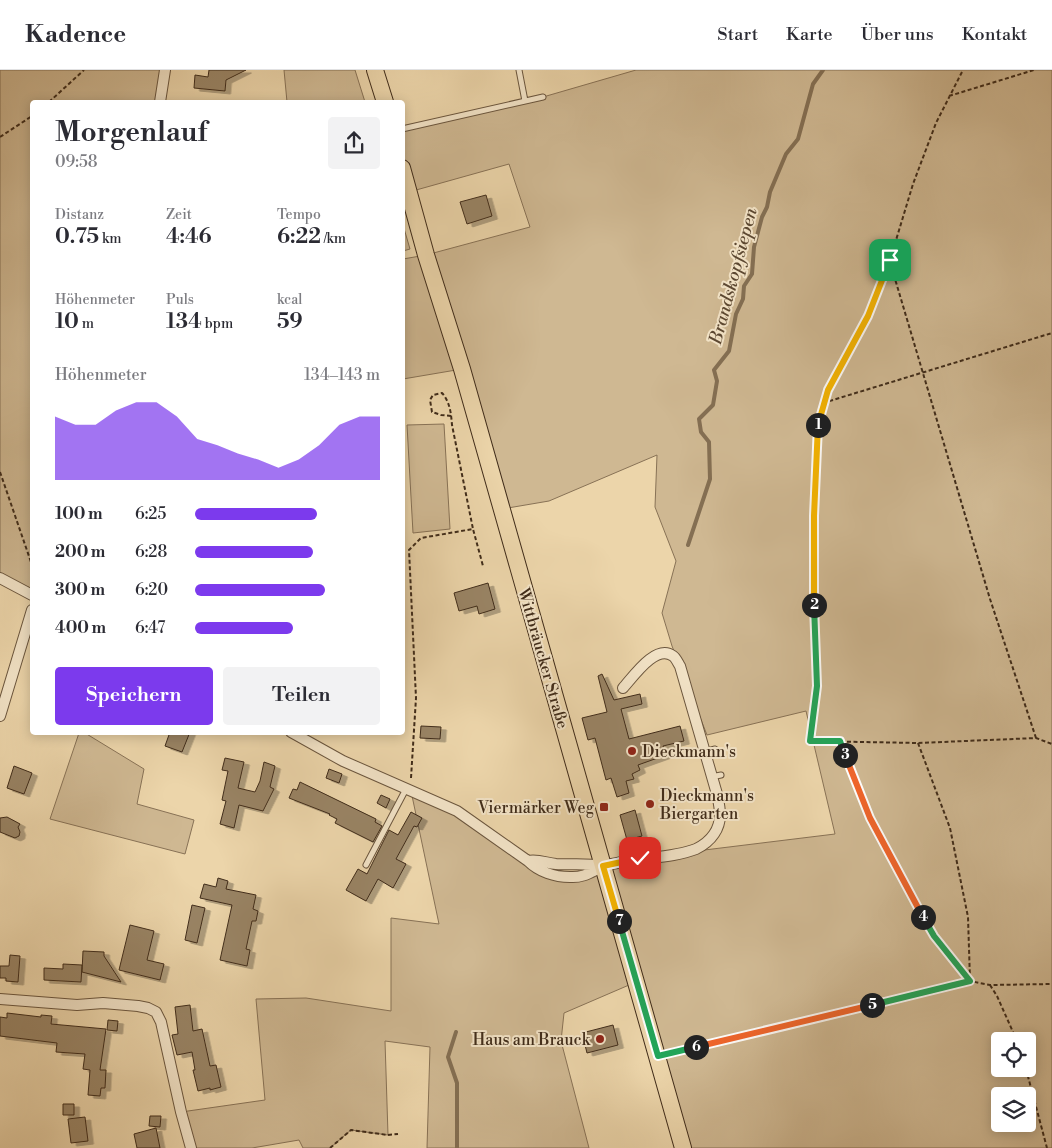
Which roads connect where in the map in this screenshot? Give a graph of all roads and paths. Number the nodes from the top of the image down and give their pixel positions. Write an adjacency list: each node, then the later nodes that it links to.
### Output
1 (84, 70): 9 (path)
2 (165, 70): 10 (street)
3 (375, 70): 11 (main road)
4 (518, 70): 12 (lane)
5 (963, 70): 7 (path)
6 (1034, 70): 7 (path)
7 (949, 96): 17 (path)
8 (543, 97): 12 (lane)
9 (51, 100)
10 (160, 100)
11 (383, 100)
12 (525, 101): 14 (lane)
13 (30, 117): 15 (path)
14 (405, 128)
15 (0, 137)
16 (405, 179): 40 (main road, Wittbräucker Straße)
17 (890, 260): 19 (path); 20 (path)
18 (1052, 333): 19 (path)
19 (924, 372): 20 (path); 32 (path)
20 (823, 403): 33 (path)
21 (451, 416): 21 (path); 23 (path)
22 (0, 472): 24 (path)
23 (472, 530): 25 (path); 38 (path)
24 (30, 559)
25 (482, 566)
26 (0, 578): 27 (street)
27 (30, 594)
28 (30, 617): 30 (street)
29 (623, 688): 37 (street)
30 (0, 716)
31 (296, 735): 38 (street)
32 (1036, 738): 34 (path); 35 (path)
33 (840, 741): 34 (path); 41 (path)
34 (918, 743): 41 (path)
35 (1052, 744)
36 (715, 749): 37 (lane)
37 (704, 752): 40 (street)
38 (409, 790): 39 (lane); 40 (street)
39 (366, 865)
40 (603, 866): 46 (main road, Wittbräucker Straße)
41 (970, 981): 43 (path); 46 (path)
42 (1052, 984): 43 (path)
43 (990, 985): 45 (path)
44 (0, 999): 49 (street)
45 (1013, 1032)
46 (658, 1056): 51 (main road, Wittbräucker Straße)
47 (1028, 1077): 52 (path)
48 (398, 1134): 50 (path)
49 (191, 1148)
50 (330, 1148)
51 (684, 1148)
52 (1047, 1148)

